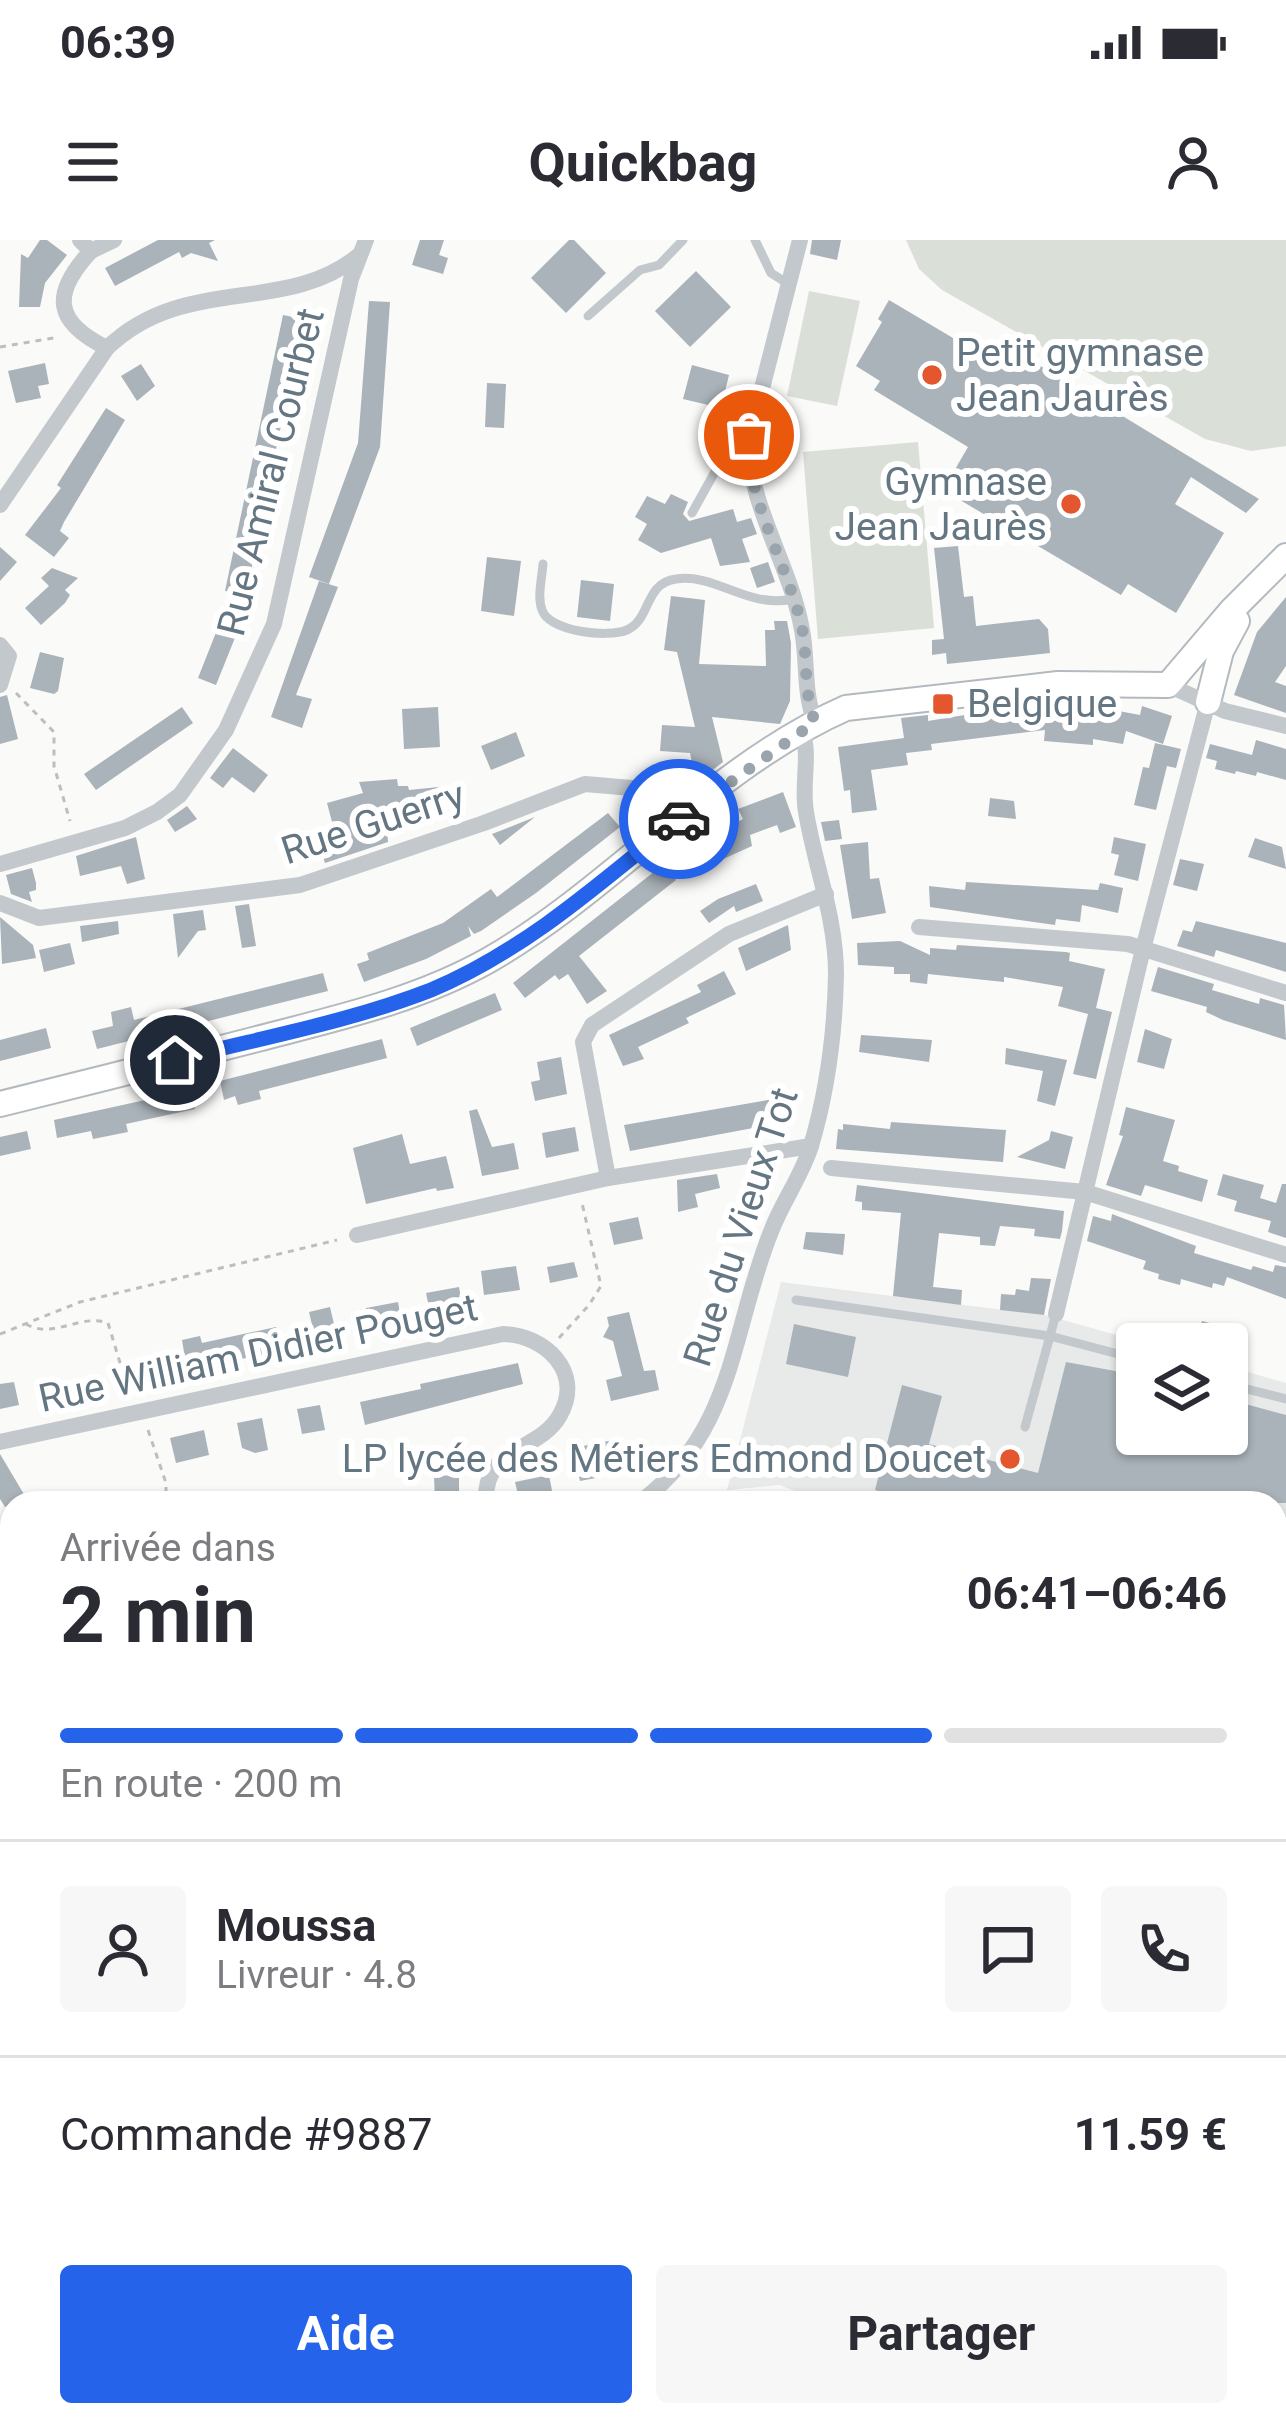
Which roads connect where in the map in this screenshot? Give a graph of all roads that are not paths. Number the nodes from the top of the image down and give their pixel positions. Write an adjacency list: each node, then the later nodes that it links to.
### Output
1 (113, 240): 5 (street)
2 (683, 240): 8 (lane)
3 (755, 240): 7 (lane)
4 (800, 240): 7 (street)
5 (86, 246): 9 (street)
6 (362, 248): 9 (street); 26 (street, Rue Amiral Courbet)
7 (790, 285): 10 (street)
8 (588, 316)
9 (107, 348): 12 (street)
10 (749, 435): 14 (lane); 18 (street, Rue du Vieux Tot)
11 (0, 475): 12 (street)
12 (19, 478): 13 (street)
13 (0, 505)
14 (692, 513)
15 (1286, 556): 17 (street)
16 (543, 564): 18 (lane)
17 (1257, 588): 21 (street); 22 (street)
18 (793, 599): 23 (street, Rue du Vieux Tot)
19 (0, 644): 20 (street)
20 (1, 682)
21 (1168, 685): 22 (street); 23 (street)
22 (1208, 702): 24 (street); 30 (street)
23 (809, 726): 25 (street); 27 (street, Rue du Vieux Tot)
24 (1286, 726)
25 (681, 818): 28 (street, Rue Guerry); 32 (street)
26 (0, 864)
27 (826, 894): 33 (street, Rue du Vieux Tot); 35 (street)
28 (0, 903)
29 (920, 927): 30 (street)
30 (1143, 949): 31 (street); 36 (street)
31 (1286, 993)
32 (0, 1104)
33 (811, 1146): 35 (street); 48 (street, Rue du Vieux Tot)
34 (831, 1168): 36 (street)
35 (608, 1178): 37 (street)
36 (1085, 1192): 38 (street); 40 (street)
37 (357, 1235)
38 (1286, 1255)
39 (796, 1300): 41 (lane)
40 (1056, 1314): 41 (lane)
41 (1050, 1336): 42 (lane); 45 (lane)
42 (1116, 1354)
43 (1248, 1390): 44 (lane)
44 (1286, 1400)
45 (1024, 1427)
46 (0, 1442): 47 (street, Rue William Didier Pouget)
47 (488, 1491)
48 (653, 1491)

